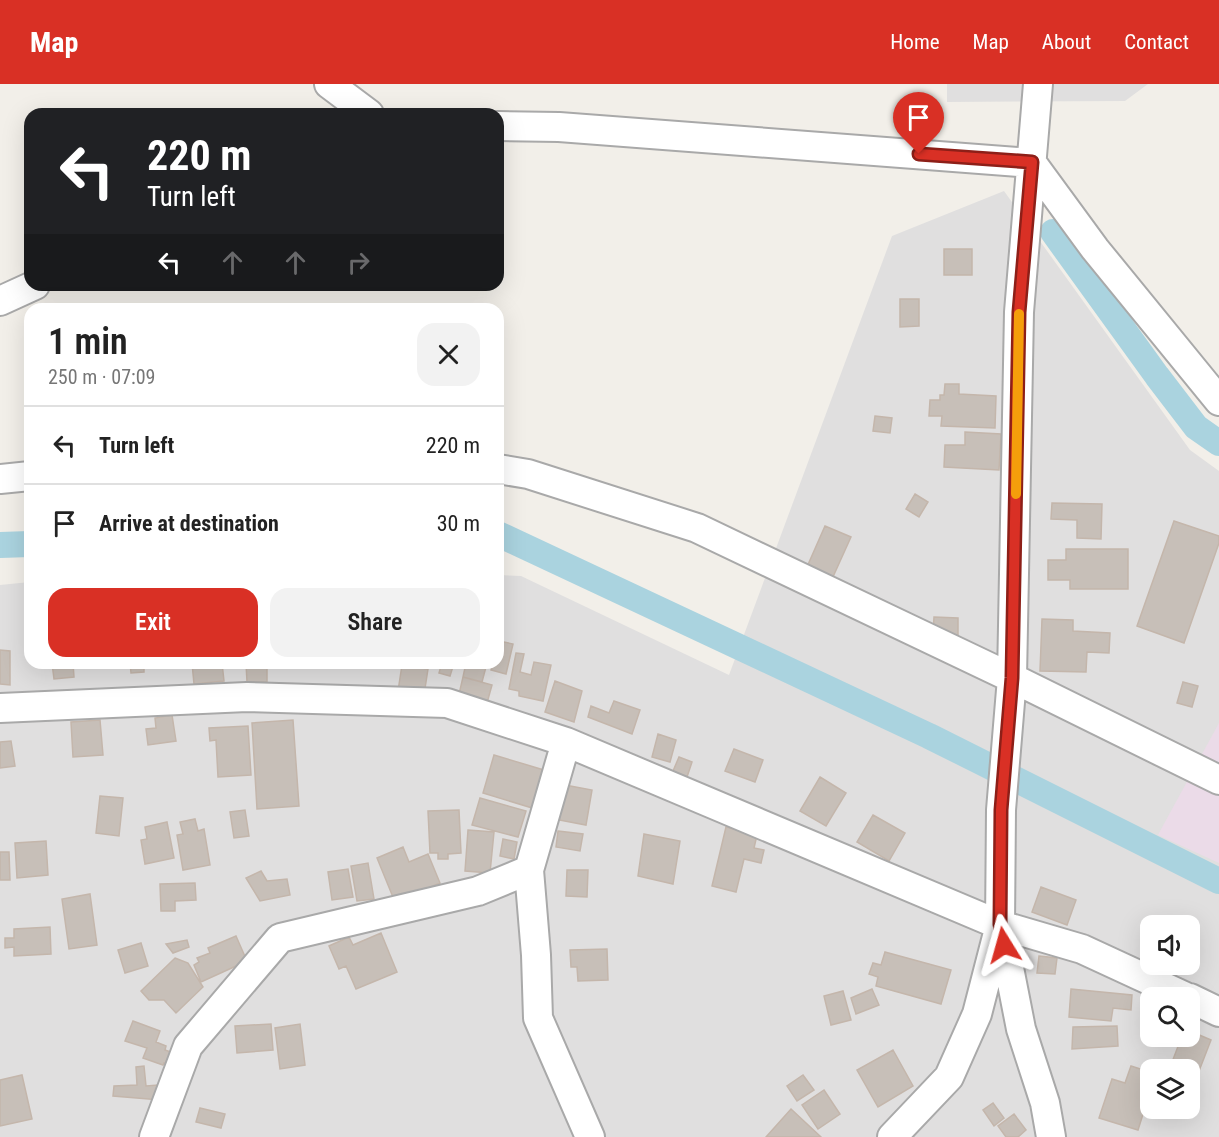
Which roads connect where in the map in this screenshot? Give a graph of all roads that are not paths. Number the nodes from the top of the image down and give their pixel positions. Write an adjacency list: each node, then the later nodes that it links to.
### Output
1 (329, 84): 3 (street)
2 (1038, 84): 5 (street)
3 (361, 108)
4 (504, 126): 5 (street)
5 (1032, 162): 8 (street); 12 (street)
6 (24, 290): 7 (street)
7 (0, 301)
8 (1219, 401)
9 (504, 470): 12 (street)
10 (24, 477): 11 (street)
11 (0, 479)
12 (1012, 678): 15 (street); 17 (street)
13 (0, 708): 14 (street)
14 (566, 742): 16 (street); 17 (street)
15 (1219, 780)
16 (529, 870): 21 (street); 22 (street)
17 (1000, 924): 18 (street); 23 (street); 24 (street)
18 (1165, 987)
19 (1200, 1003): 20 (street)
20 (1219, 1012)
21 (588, 1136)
22 (154, 1137)
23 (892, 1137)
24 (1052, 1137)

